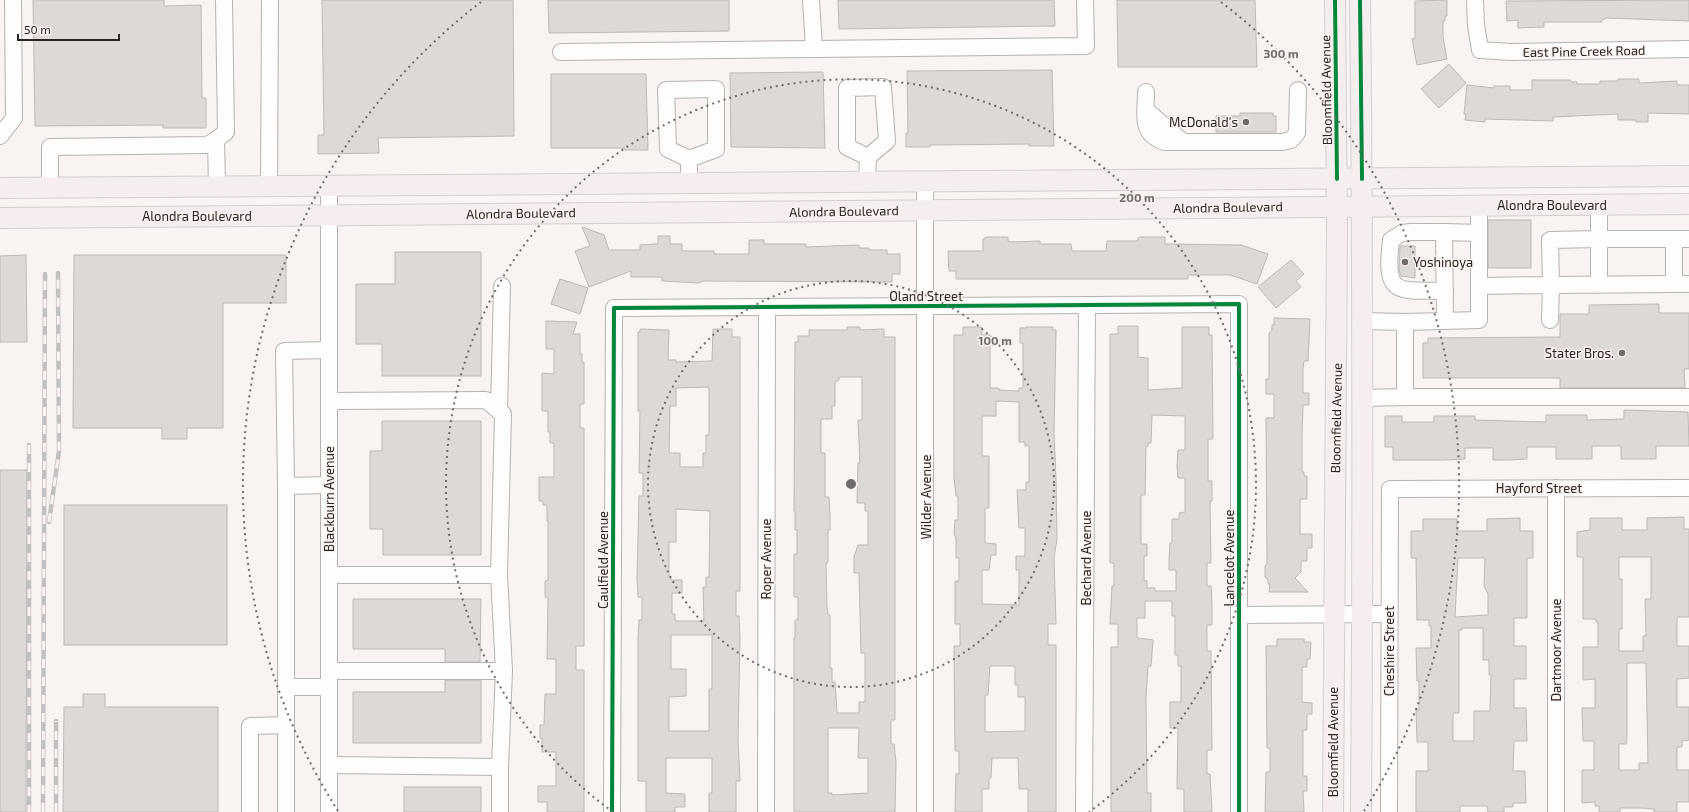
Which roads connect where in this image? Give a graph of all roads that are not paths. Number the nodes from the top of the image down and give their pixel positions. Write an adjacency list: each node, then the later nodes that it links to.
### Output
1 (13, 0): 14 (street)
2 (224, 0): 15 (street)
3 (270, 0): 26 (street)
4 (812, 0): 9 (street)
5 (1085, 0): 9 (street)
6 (1335, 0): 20 (main road, Bloomfield Avenue)
7 (1360, 0): 21 (main road, Bloomfield Avenue)
8 (1475, 0): 10 (street, East Pine Creek Road)
9 (814, 49): 11 (street)
10 (1689, 49)
11 (561, 52)
12 (1298, 90): 13 (street)
13 (1146, 92)
14 (0, 136)
15 (216, 140): 25 (street); 28 (street)
16 (868, 157): 22 (street)
17 (689, 159): 17 (street); 24 (street)
18 (1689, 176): 19 (main road, Alondra Boulevard)
19 (1598, 177): 21 (main road, Alondra Boulevard); 32 (main road)
20 (1337, 179): 21 (main road, Alondra Boulevard); 23 (main road, Alondra Boulevard); 33 (main road, Bloomfield Avenue)
21 (1362, 179): 34 (main road, Bloomfield Avenue)
22 (867, 182): 23 (main road, Alondra Boulevard); 24 (main road, Alondra Boulevard)
23 (925, 182): 35 (street, Wilder Avenue)
24 (690, 183): 27 (main road, Alondra Boulevard)
25 (216, 186): 26 (main road, Alondra Boulevard); 28 (main road, Alondra Boulevard)
26 (269, 186): 27 (main road, Alondra Boulevard)
27 (329, 186): 36 (street, Blackburn Avenue)
28 (50, 187): 29 (main road, Alondra Boulevard)
29 (0, 188)
30 (1689, 204): 32 (main road, Alondra Boulevard)
31 (1479, 205): 32 (main road, Alondra Boulevard); 34 (main road, Alondra Boulevard); 39 (street)
32 (1599, 205): 40 (street)
33 (1337, 206): 34 (main road, Alondra Boulevard); 35 (main road, Alondra Boulevard); 58 (main road, Bloomfield Avenue)
34 (1362, 206): 55 (main road, Bloomfield Avenue)
35 (925, 210): 36 (main road, Alondra Boulevard); 50 (street, Wilder Avenue)
36 (329, 215): 37 (main road, Alondra Boulevard); 57 (street, Blackburn Avenue)
37 (0, 218)
38 (1444, 232): 39 (street); 47 (street); 47 (street)
39 (1479, 233): 46 (street)
40 (1599, 239): 41 (street); 42 (street); 44 (street)
41 (1682, 239): 43 (street)
42 (1599, 284): 43 (street); 44 (street)
43 (1682, 284)
44 (1551, 285): 46 (street); 54 (street)
45 (502, 286): 63 (street)
46 (1479, 286): 53 (street)
47 (1445, 291): 53 (street)
48 (1239, 304): 49 (street, Oland Street); 74 (street, Lancelot Avenue)
49 (1087, 305): 50 (street, Oland Street); 89 (street, Bechard Avenue)
50 (926, 306): 51 (street, Oland Street); 88 (street, Wilder Avenue)
51 (766, 307): 52 (street, Oland Street); 87 (street, Roper Avenue)
52 (614, 308): 86 (street, Caulfield Avenue)
53 (1445, 320): 56 (street)
54 (1550, 320)
55 (1362, 321): 56 (street); 61 (main road, Bloomfield Avenue)
56 (1405, 322): 59 (street)
57 (329, 350): 62 (street, Blackburn Avenue); 65 (street)
58 (1336, 397): 61 (main road); 71 (main road, Bloomfield Avenue)
59 (1405, 397): 60 (street); 61 (street)
60 (1689, 397)
61 (1362, 398): 72 (main road, Bloomfield Avenue)
62 (329, 401): 63 (street); 64 (street, Blackburn Avenue)
63 (499, 411): 70 (street)
64 (329, 485): 65 (street); 69 (street, Blackburn Avenue)
65 (286, 486): 77 (street)
66 (1556, 488): 67 (street, Hayford Street); 68 (street, Hayford Street); 94 (street, Dartmoor Avenue)
67 (1689, 488)
68 (1390, 489): 73 (street, Cheshire Street)
69 (329, 575): 70 (street); 75 (street, Blackburn Avenue)
70 (499, 575): 76 (street)
71 (1334, 614): 72 (street); 74 (street); 91 (main road, Bloomfield Avenue)
72 (1362, 614): 73 (street); 92 (main road, Bloomfield Avenue)
73 (1389, 614): 93 (street, Cheshire Street)
74 (1239, 615): 90 (street, Lancelot Avenue)
75 (329, 670): 76 (street); 78 (street, Blackburn Avenue)
76 (504, 671): 81 (street)
77 (286, 687): 78 (street); 79 (street)
78 (329, 687): 80 (street, Blackburn Avenue)
79 (286, 725): 82 (street); 83 (street)
80 (329, 765): 81 (street); 84 (street, Blackburn Avenue)
81 (500, 766): 85 (street)
82 (250, 812)
83 (286, 812)
84 (329, 812)
85 (500, 812)
86 (612, 812)
87 (766, 812)
88 (925, 812)
89 (1084, 812)
90 (1239, 812)
91 (1333, 812)
92 (1361, 812)
93 (1389, 812)
94 (1556, 812)

